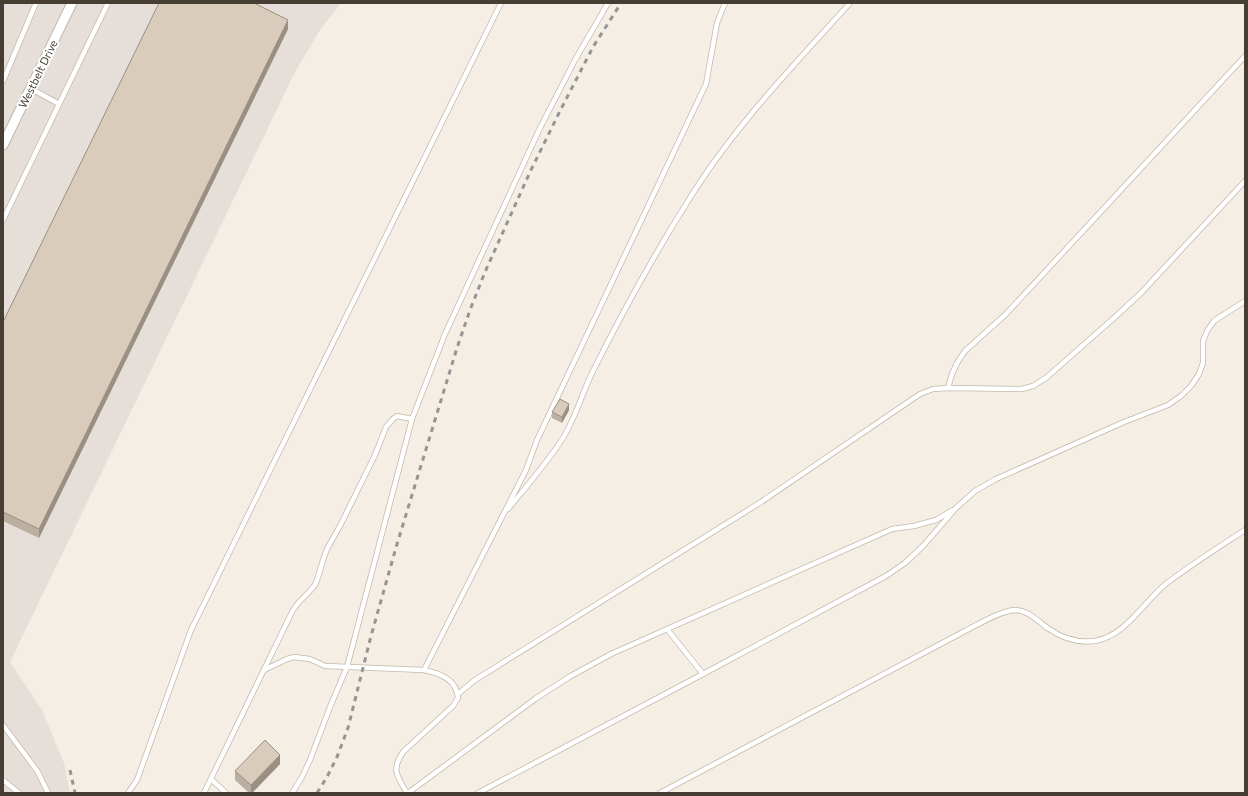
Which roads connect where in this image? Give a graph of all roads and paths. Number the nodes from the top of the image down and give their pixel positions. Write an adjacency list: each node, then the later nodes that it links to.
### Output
1 (36, 3): 9 (lane)
2 (72, 3): 10 (street, Westbelt Drive)
3 (108, 3): 11 (lane)
4 (502, 3): 32 (lane)
5 (608, 3): 17 (lane)
6 (725, 3): 19 (lane)
7 (850, 3): 19 (lane)
8 (1245, 56): 16 (lane)
9 (3, 81)
10 (30, 88): 11 (lane); 12 (street, Westbelt Drive)
11 (59, 104): 14 (lane)
12 (3, 145)
13 (1245, 181): 16 (lane)
14 (3, 218)
15 (1245, 302): 18 (lane)
16 (948, 388): 26 (lane)
17 (412, 419): 22 (lane); 23 (lane)
18 (956, 508): 21 (lane); 25 (lane)
19 (503, 515): 24 (lane)
20 (1245, 530): 38 (lane)
21 (668, 629): 25 (lane); 36 (lane)
22 (347, 667): 23 (lane); 24 (lane); 35 (lane)
23 (264, 670): 28 (lane)
24 (424, 670): 26 (lane)
25 (703, 674): 37 (lane)
26 (458, 694): 36 (lane)
27 (3, 725): 31 (lane)
28 (211, 779): 33 (lane); 34 (lane)
29 (3, 780): 30 (lane)
30 (19, 793)
31 (48, 793)
32 (128, 793)
33 (204, 793)
34 (226, 793)
35 (292, 793)
36 (407, 793)
37 (478, 793)
38 (660, 793)

